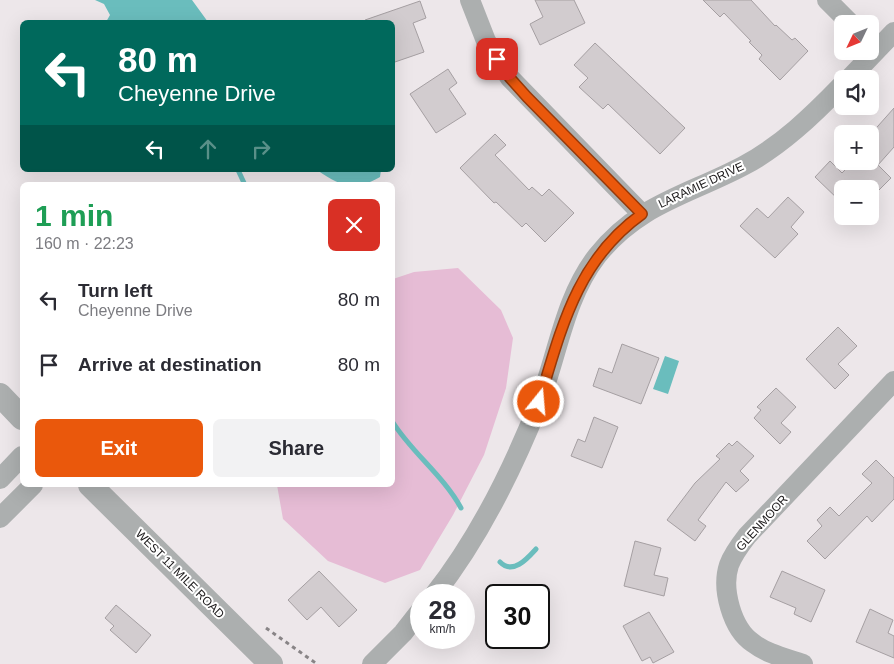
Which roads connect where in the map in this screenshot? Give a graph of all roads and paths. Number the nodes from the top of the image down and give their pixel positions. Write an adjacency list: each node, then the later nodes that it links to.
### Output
1 (470, 0): 9 (street)
2 (827, 0): 3 (street)
3 (842, 15)
4 (894, 32): 5 (street)
5 (879, 42)
6 (863, 60): 7 (street)
7 (856, 70)
8 (834, 93): 9 (street, LARAMIE DRIVE)
9 (642, 214): 18 (street, LARAMIE DRIVE)
10 (894, 381): 22 (street, GLENMOOR)
11 (0, 395): 12 (street)
12 (20, 416)
13 (20, 458): 14 (street)
14 (0, 479)
15 (31, 487): 17 (street)
16 (92, 487): 20 (street, WEST 11 MILE ROAD)
17 (0, 518)
18 (441, 584)
19 (410, 622): 21 (street)
20 (271, 664)
21 (372, 664)
22 (803, 664)

